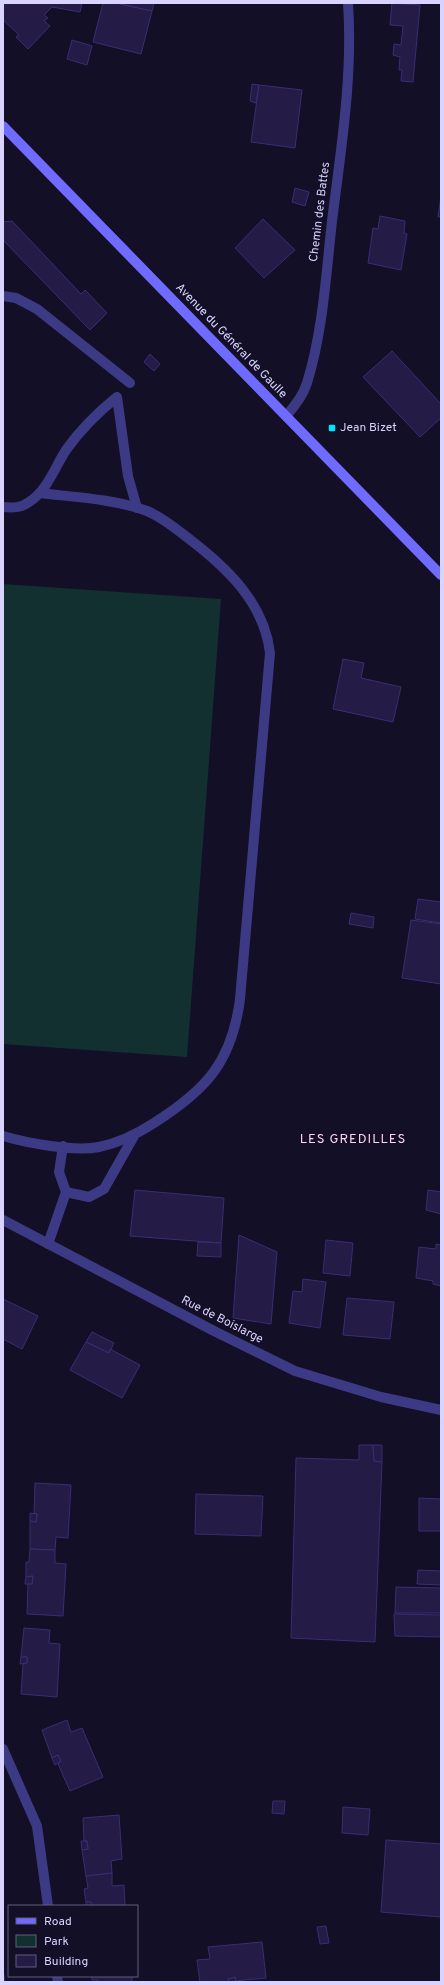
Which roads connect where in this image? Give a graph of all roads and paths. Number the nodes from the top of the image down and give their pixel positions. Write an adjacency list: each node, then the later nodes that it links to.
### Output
1 (348, 3): 5 (street, Chemin des Battes)
2 (3, 126): 5 (main road, Avenue du Général de Gaulle)
3 (3, 296): 4 (street)
4 (130, 383)
5 (286, 416): 9 (main road, Avenue du Général de Gaulle)
6 (40, 493): 7 (street); 8 (street); 8 (street)
7 (3, 507)
8 (137, 508): 11 (street)
9 (441, 575)
10 (3, 1136): 12 (street)
11 (134, 1136): 12 (street); 13 (street)
12 (63, 1146): 13 (street)
13 (66, 1192): 15 (street)
14 (3, 1220): 15 (street, Rue de Boislarge)
15 (48, 1244): 16 (street, Rue de Boislarge)
16 (441, 1410)
17 (3, 1749): 18 (street)
18 (6, 1765): 19 (street)
19 (48, 1905)

